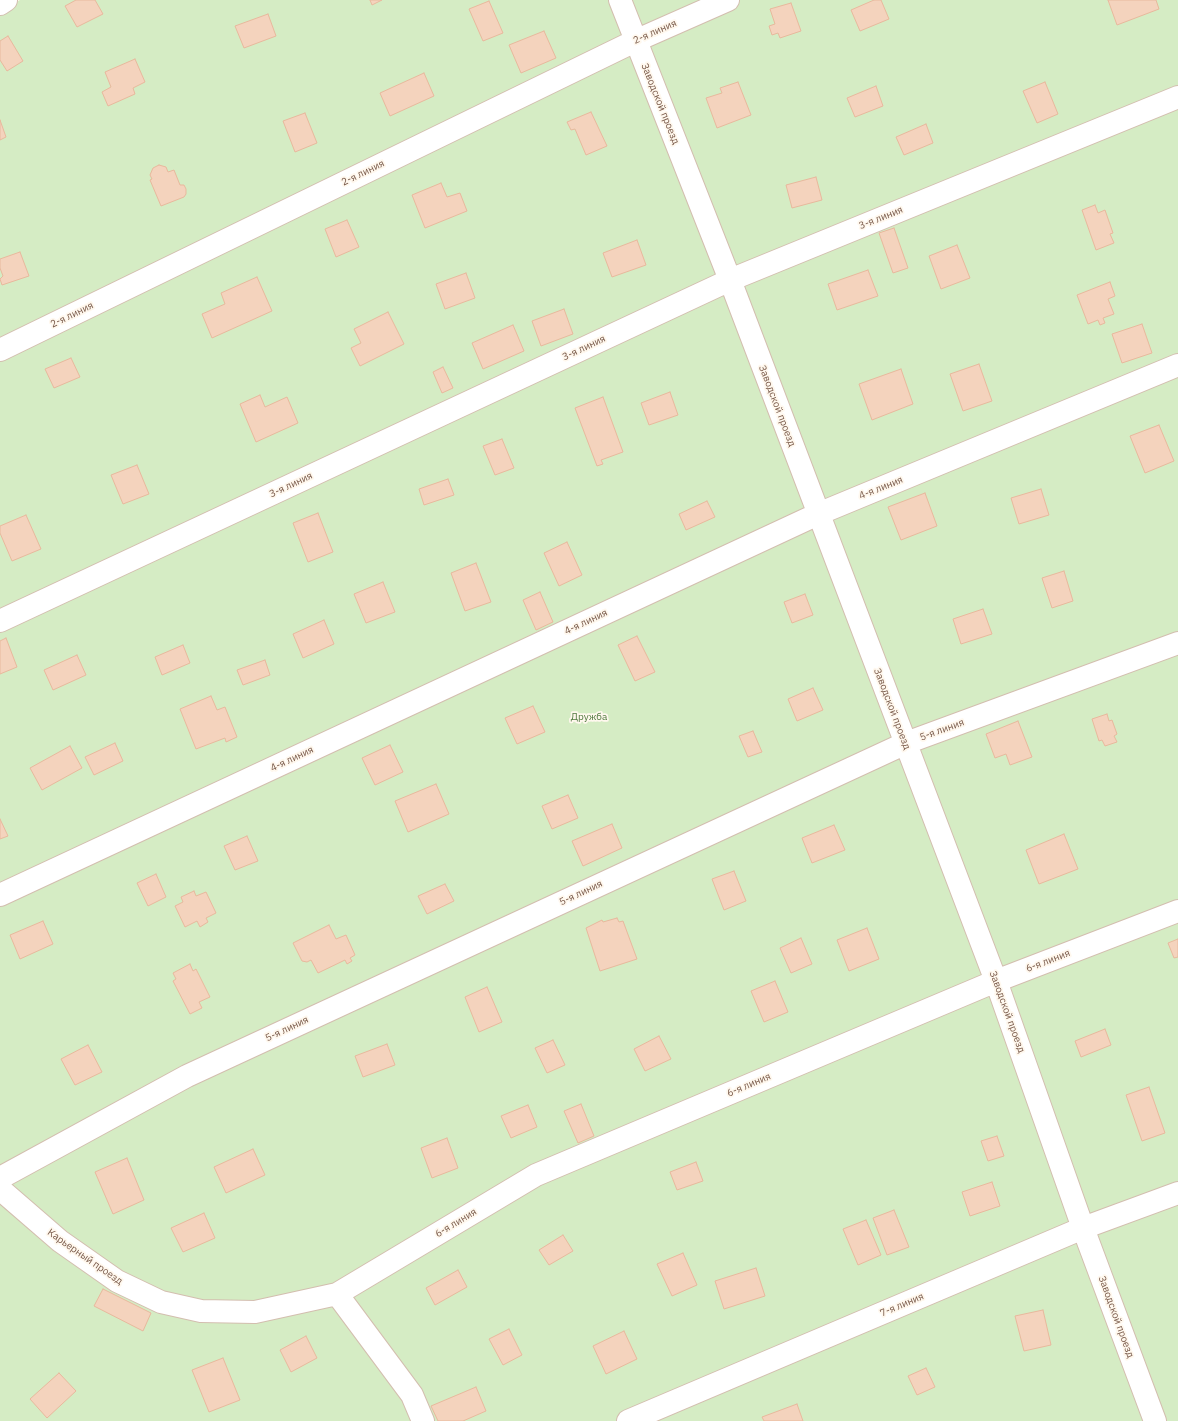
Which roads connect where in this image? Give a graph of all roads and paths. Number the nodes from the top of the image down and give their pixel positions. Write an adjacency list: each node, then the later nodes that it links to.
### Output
1 (6, 0): 4 (street)
2 (620, 0): 5 (street, Заводской проезд)
3 (728, 0): 5 (street, 2-я линия)
4 (0, 4)
5 (635, 41): 7 (street, Заводской проезд); 8 (street, 2-я линия)
6 (1178, 97): 7 (street, 3-я линия)
7 (730, 280): 10 (street, Заводской проезд); 11 (street, 3-я линия)
8 (0, 350)
9 (1178, 365): 10 (street, 4-я линия)
10 (818, 514): 13 (street, Заводской проезд); 14 (street, 4-я линия)
11 (0, 621)
12 (1178, 643): 13 (street, 5-я линия)
13 (906, 743): 16 (street, Заводской проезд); 17 (street, 5-я линия)
14 (0, 895)
15 (1178, 911): 16 (street, 6-я линия)
16 (996, 980): 20 (street, Заводской проезд); 21 (street, 6-я линия)
17 (0, 1178)
18 (0, 1189): 21 (street, Карьерный проезд)
19 (1178, 1192): 20 (street, 7-я линия)
20 (1083, 1228): 23 (street, 7-я линия); 24 (street, Заводской проезд)
21 (337, 1294): 22 (street)
22 (423, 1421)
23 (628, 1421)
24 (1155, 1421)

